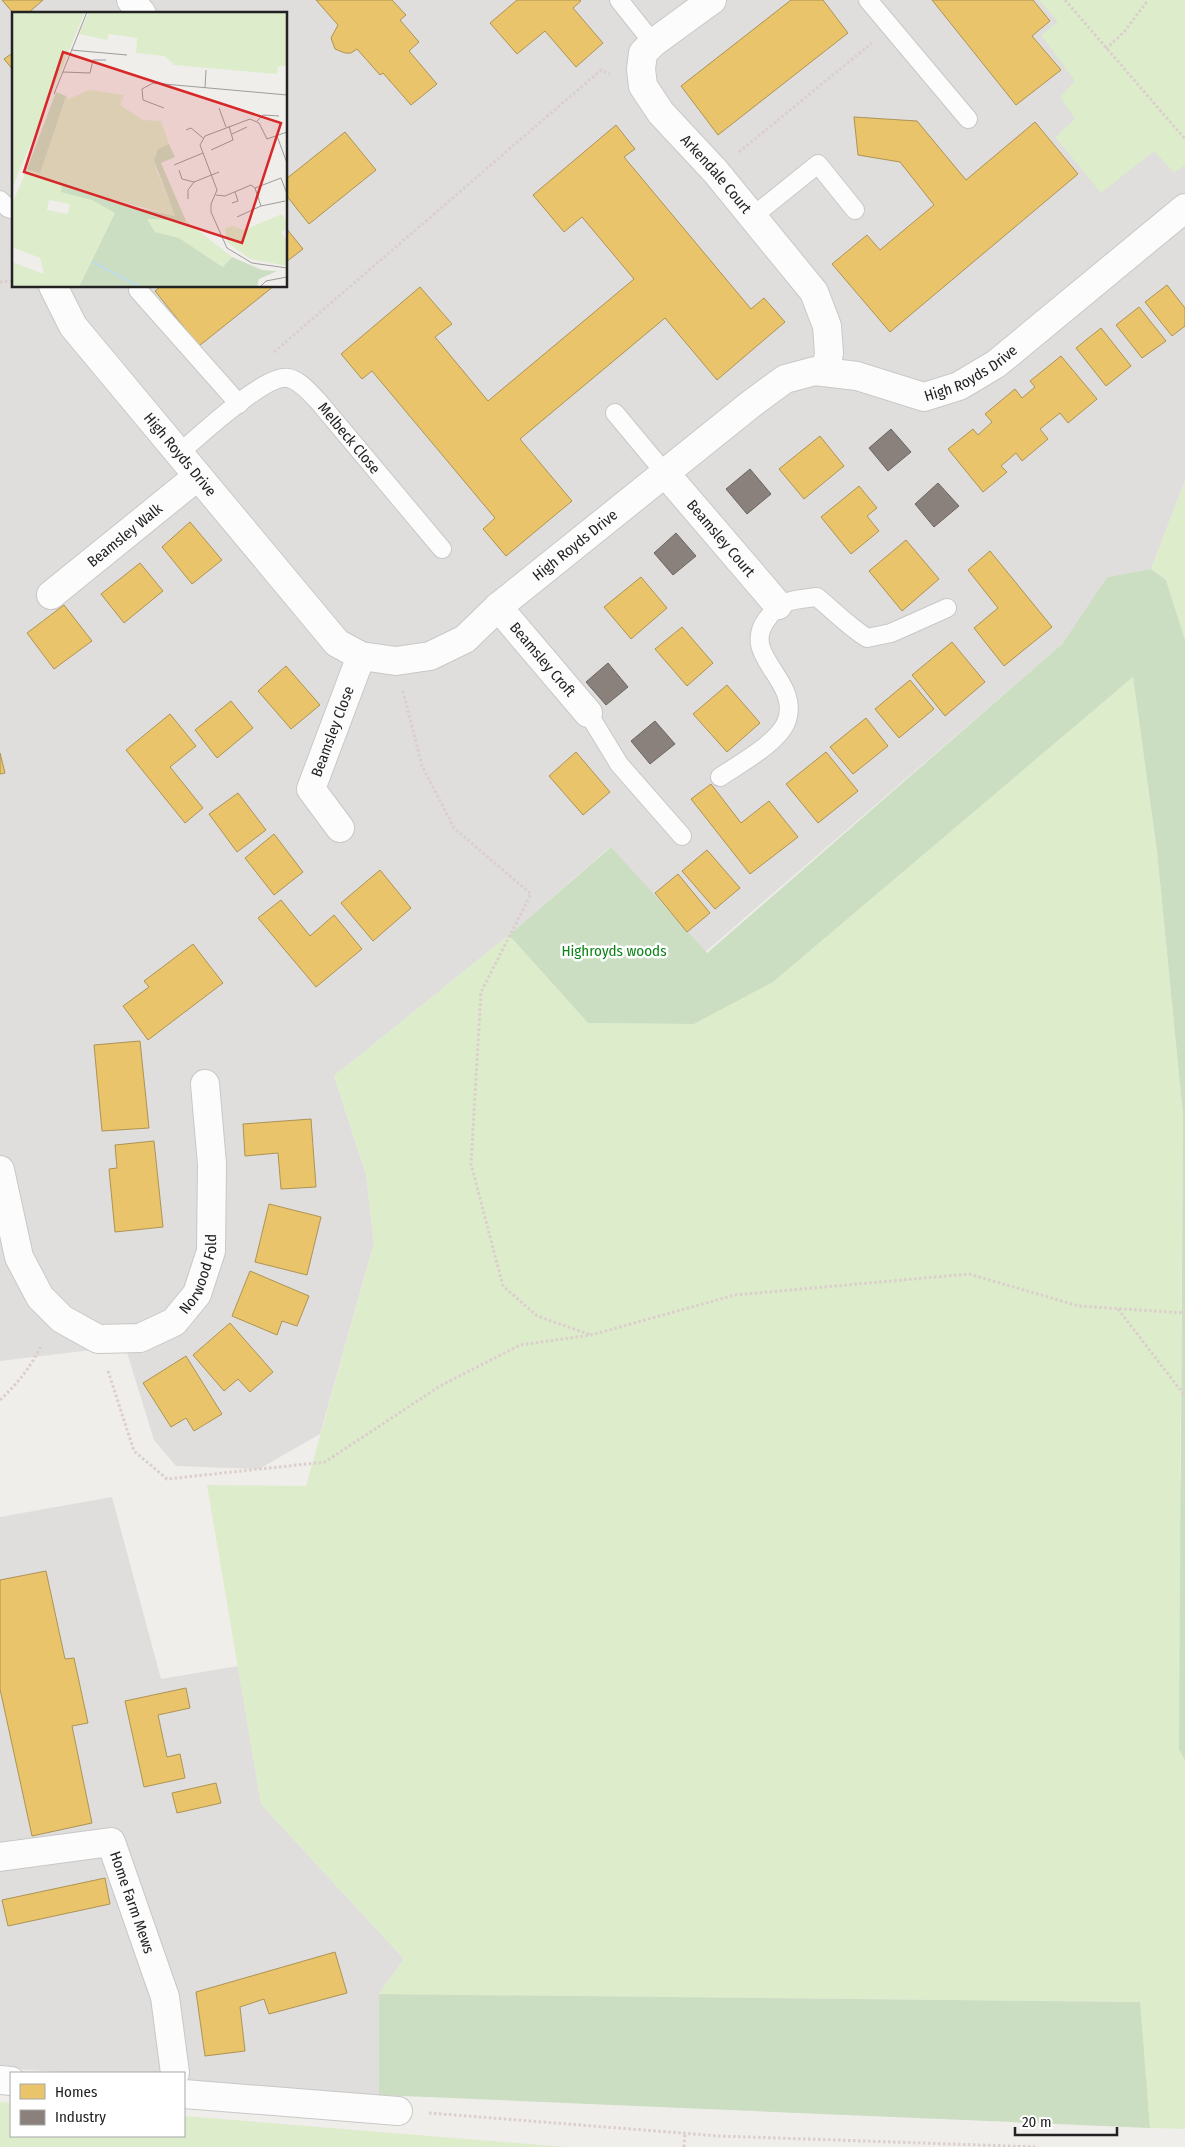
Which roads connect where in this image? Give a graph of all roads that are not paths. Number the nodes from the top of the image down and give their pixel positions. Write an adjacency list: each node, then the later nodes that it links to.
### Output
1 (619, 0): 4 (lane)
2 (712, 0): 4 (street)
3 (868, 0): 5 (lane)
4 (653, 43): 10 (street, Arkendale Court)
5 (968, 119)
6 (0, 200): 8 (lane)
7 (1185, 208): 13 (street, High Royds Drive)
8 (12, 209)
9 (855, 210): 10 (lane)
10 (752, 217): 13 (street, Arkendale Court)
11 (54, 288): 16 (street, High Royds Drive)
12 (138, 290): 14 (lane)
13 (826, 372): 17 (street, High Royds Drive)
14 (239, 404): 16 (lane); 19 (lane, Melbeck Close)
15 (615, 413): 17 (lane)
16 (179, 453): 18 (street, High Royds Drive)
17 (665, 472): 21 (street, Beamsley Court); 22 (street, High Royds Drive)
18 (198, 476): 20 (street, Beamsley Walk); 24 (street, High Royds Drive)
19 (442, 549)
20 (51, 594)
21 (778, 605): 23 (lane); 26 (lane)
22 (498, 606): 24 (street, High Royds Drive); 25 (street, Beamsley Croft)
23 (946, 608)
24 (361, 656): 27 (street, Beamsley Close)
25 (588, 713): 28 (lane)
26 (720, 777)
27 (340, 828)
28 (682, 836)
29 (205, 1084): 30 (street, Norwood Fold)
30 (0, 1170)
31 (0, 1857): 32 (street, Home Farm Mews)
32 (175, 2072)
33 (185, 2094): 34 (street)
34 (398, 2111)

